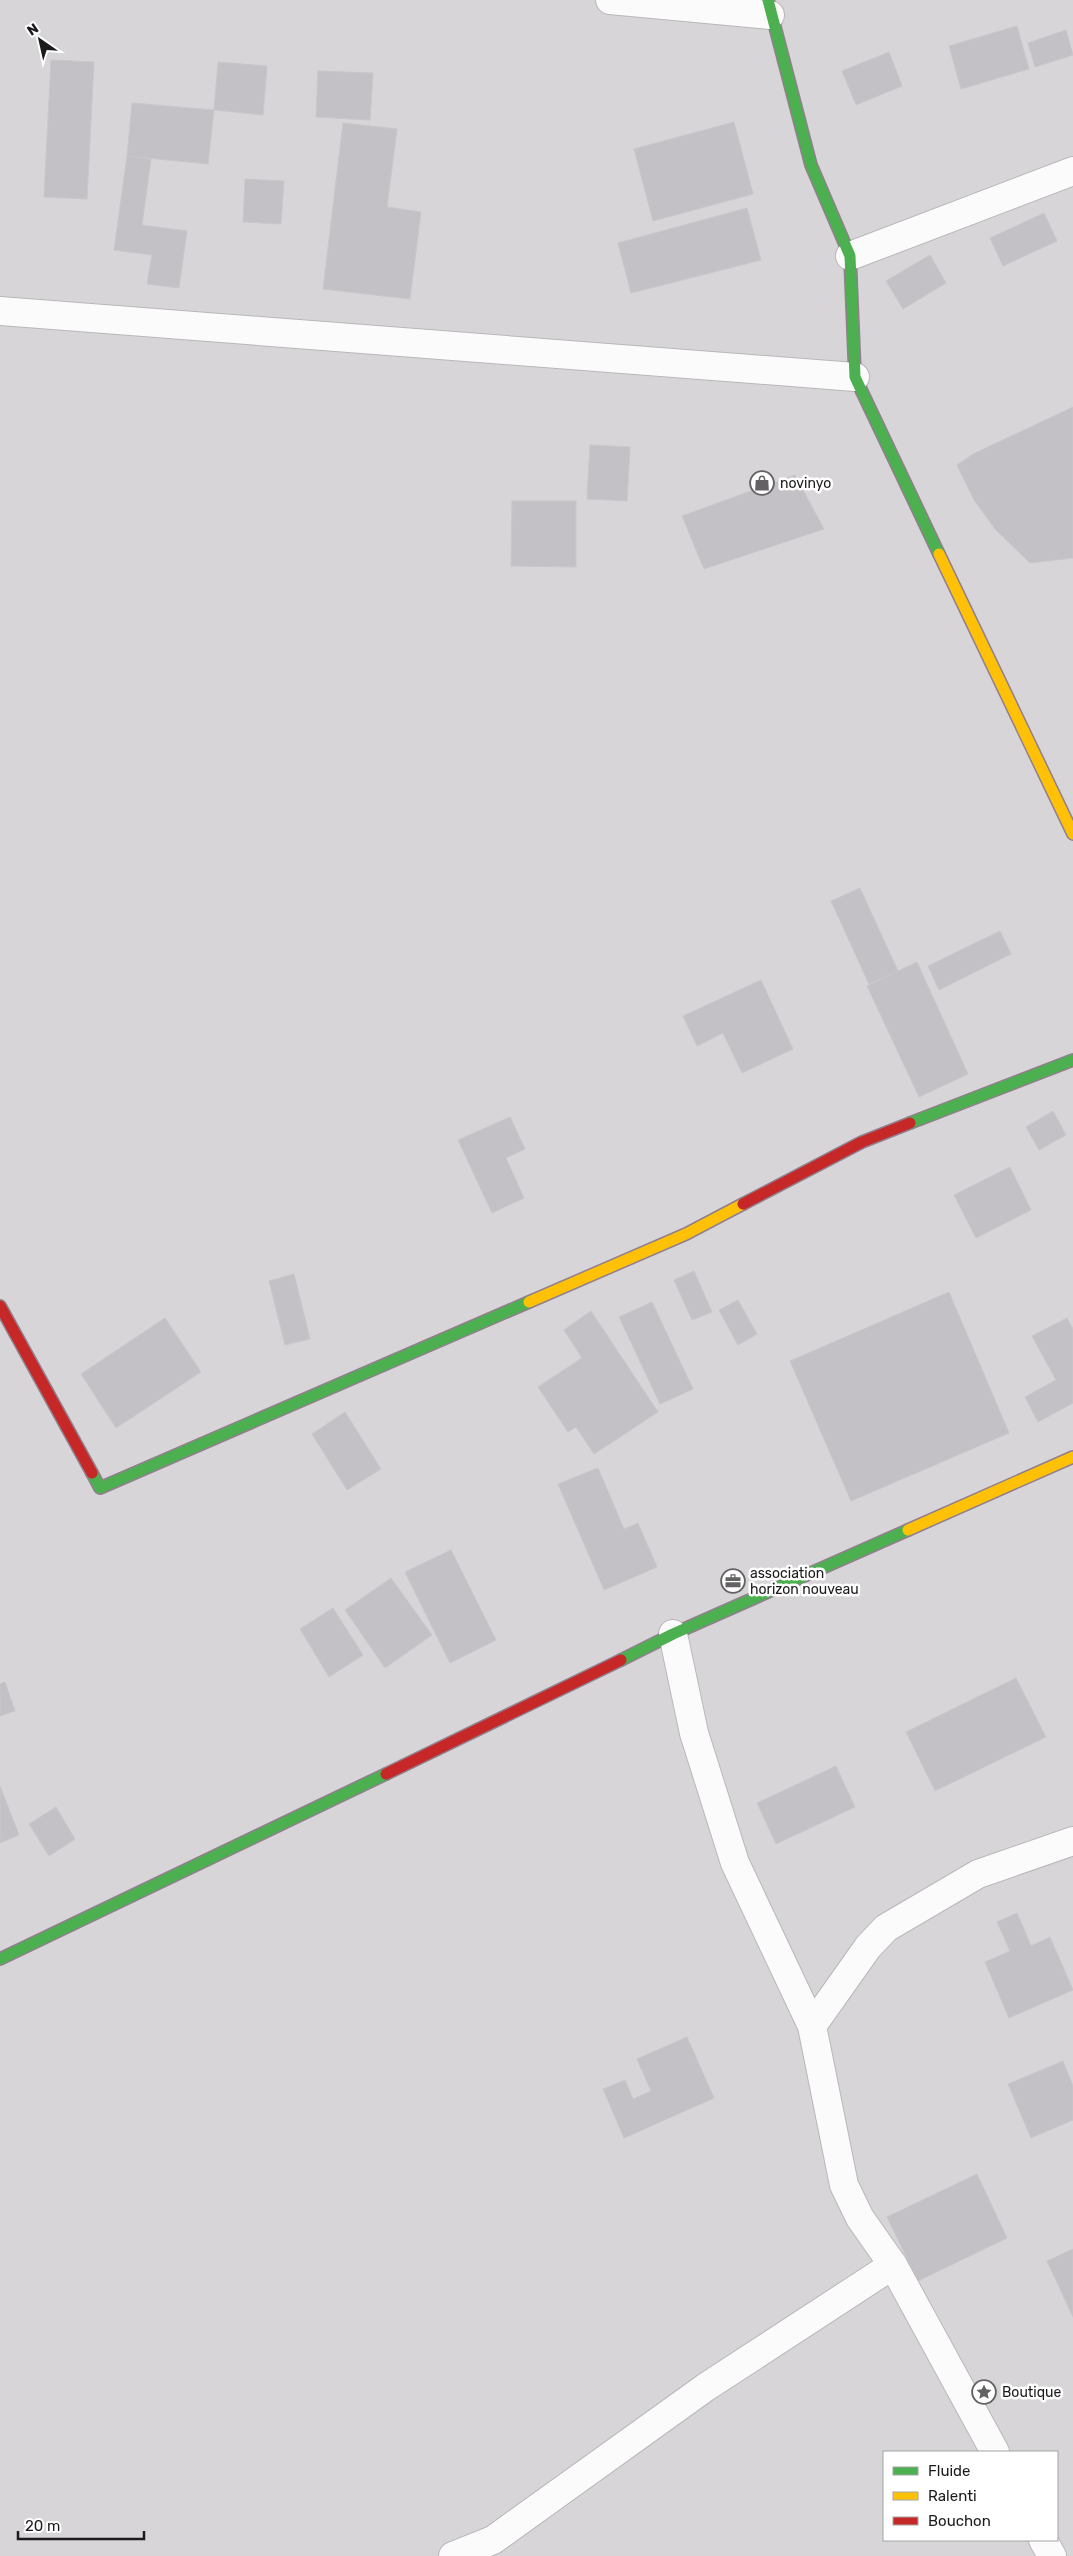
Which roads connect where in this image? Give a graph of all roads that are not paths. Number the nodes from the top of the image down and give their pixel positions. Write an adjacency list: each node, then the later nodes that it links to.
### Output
1 (610, 0): 2 (street)
2 (769, 7): 4 (street)
3 (1073, 172): 4 (street)
4 (850, 256): 6 (street)
5 (0, 311): 6 (street)
6 (855, 377): 7 (street)
7 (1073, 834)
8 (1073, 1060): 9 (street)
9 (0, 1306)
10 (1073, 1457): 11 (street)
11 (673, 1634): 13 (street); 14 (street)
12 (1073, 1841): 14 (street)
13 (0, 1959)
14 (812, 2026): 15 (street)
15 (893, 2265): 16 (street); 18 (street)
16 (994, 2451)
17 (1044, 2541): 20 (street)
18 (496, 2548): 19 (street)
19 (453, 2556)
20 (1052, 2556)

